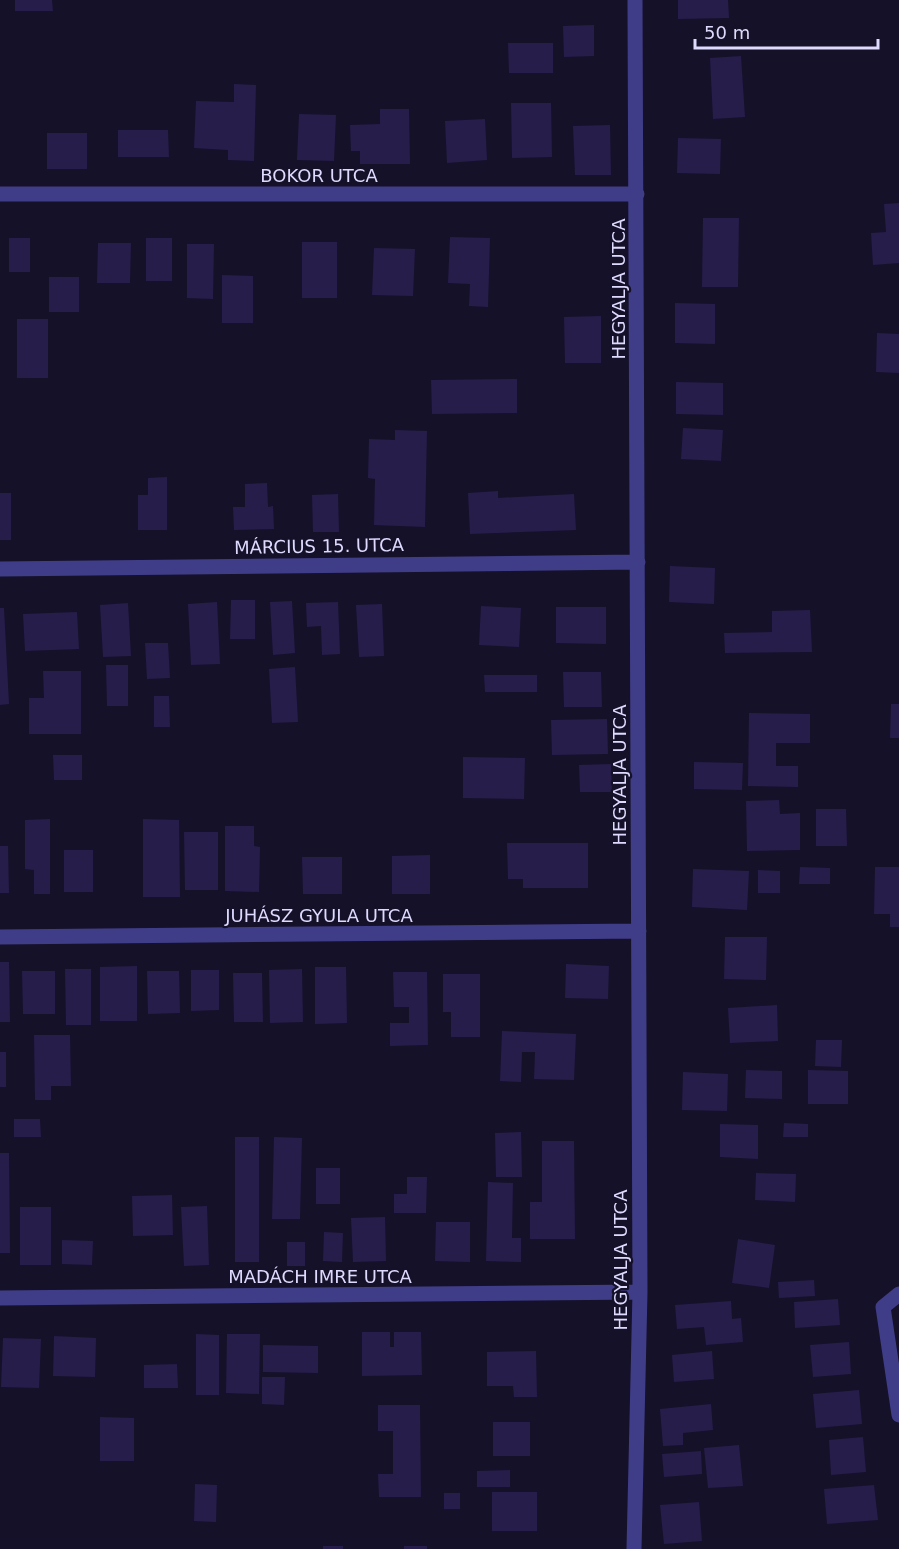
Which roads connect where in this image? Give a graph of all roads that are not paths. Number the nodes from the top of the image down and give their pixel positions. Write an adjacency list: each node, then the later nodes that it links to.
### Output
1 (635, 0): 3 (street, HEGYALJA UTCA)
2 (0, 194): 3 (street, BOKOR UTCA)
3 (637, 194): 4 (street, HEGYALJA UTCA)
4 (638, 562): 5 (street, MÁRCIUS 15. UTCA); 6 (street, HEGYALJA UTCA)
5 (0, 569)
6 (639, 932): 7 (street, JUHÁSZ GYULA UTCA); 8 (street, HEGYALJA UTCA)
7 (0, 937)
8 (640, 1293): 10 (street, MADÁCH IMRE UTCA); 12 (street, HEGYALJA UTCA)
9 (899, 1294): 11 (street)
10 (0, 1298)
11 (899, 1415)
12 (634, 1549)

